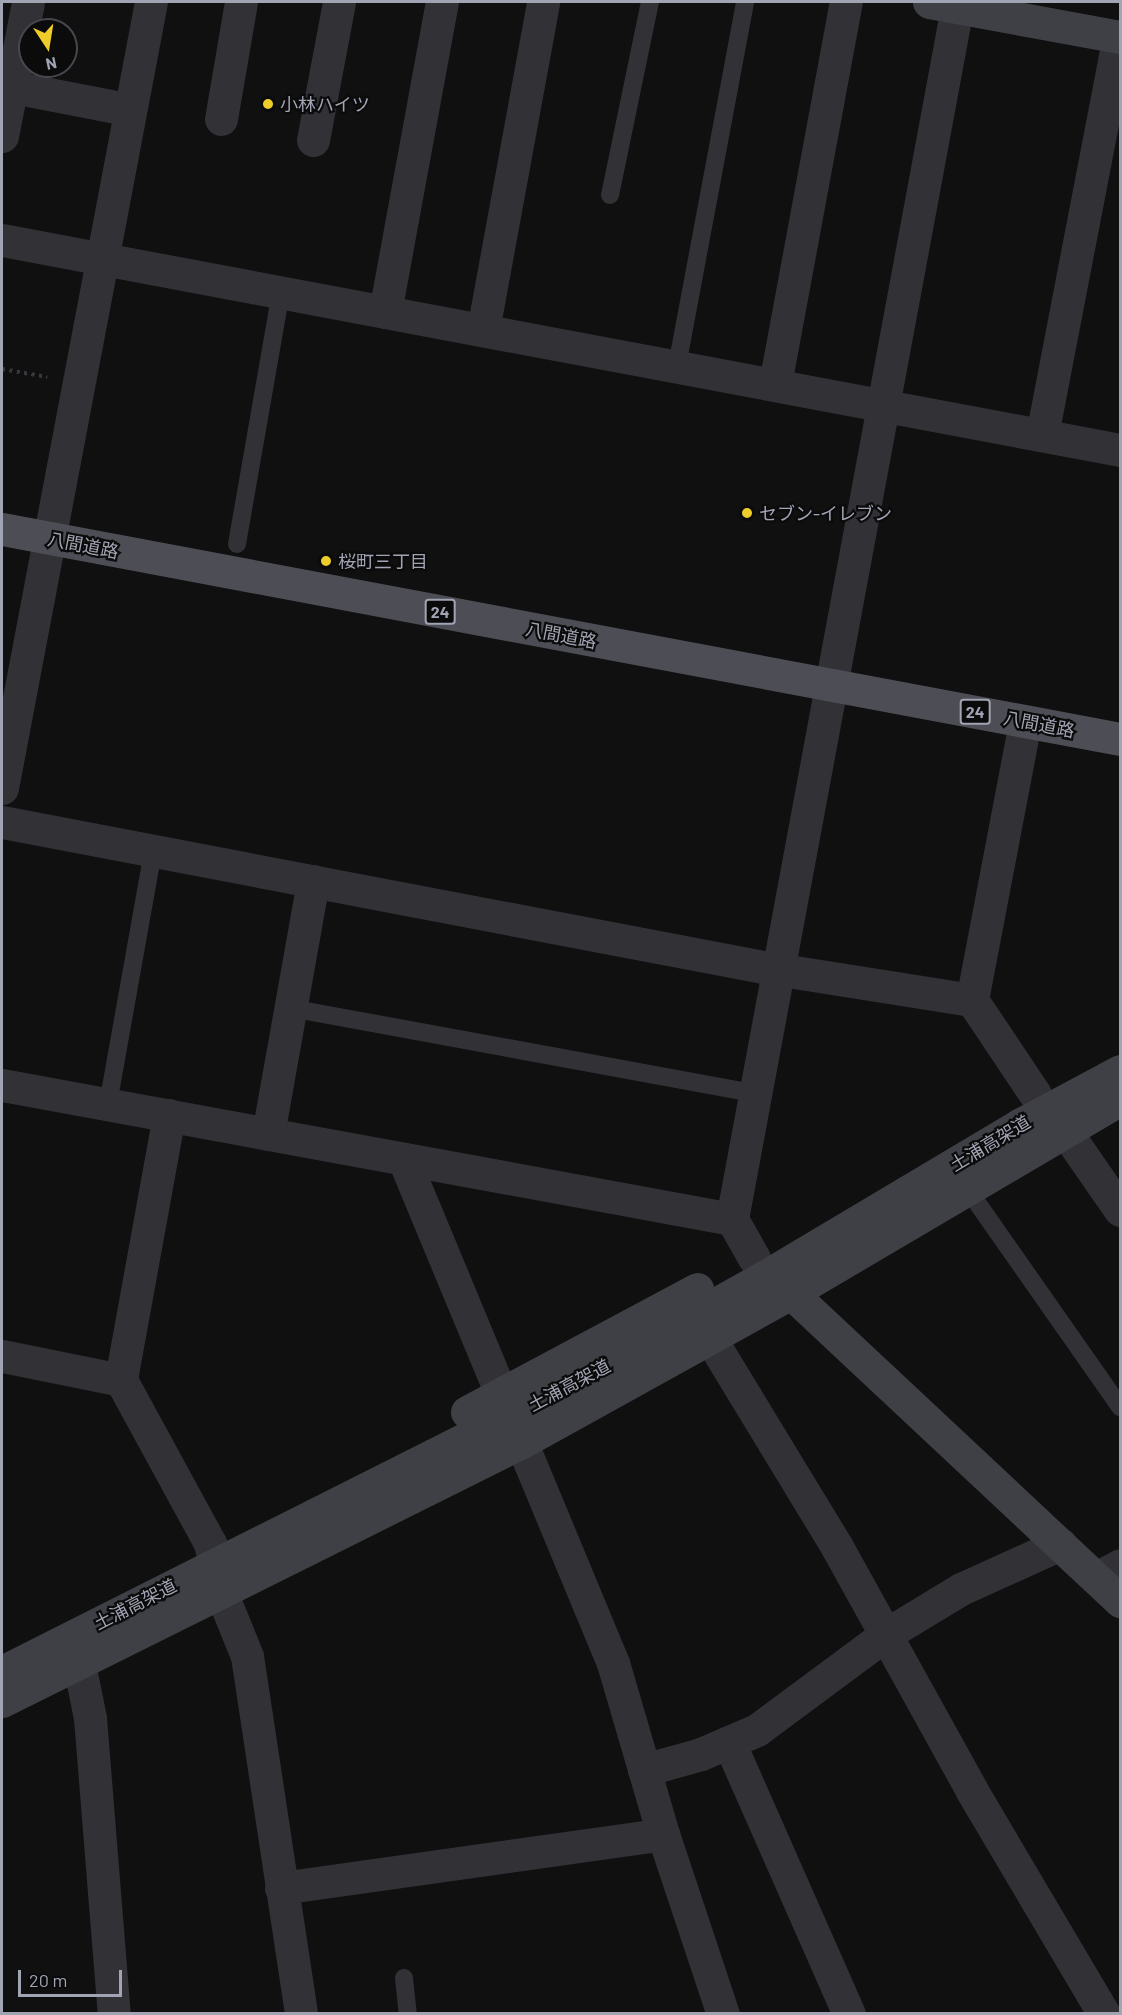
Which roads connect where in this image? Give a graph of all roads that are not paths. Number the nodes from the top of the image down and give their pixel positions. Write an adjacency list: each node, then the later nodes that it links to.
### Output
1 (28, 2): 12 (street)
2 (151, 2): 19 (street)
3 (241, 2): 14 (street)
4 (339, 2): 16 (street)
5 (442, 2): 21 (street)
6 (543, 2): 22 (street)
7 (650, 2): 17 (lane)
8 (745, 2): 23 (lane)
9 (846, 2): 24 (street)
10 (948, 3): 11 (street); 25 (street)
11 (1118, 44): 26 (street)
12 (7, 86): 13 (street); 15 (street)
13 (116, 107)
14 (221, 119)
15 (2, 136)
16 (312, 140)
17 (610, 195)
18 (2, 240): 19 (street)
19 (103, 258): 20 (street); 29 (street)
20 (282, 292): 21 (street); 30 (lane)
21 (385, 312): 22 (street)
22 (483, 330): 23 (street)
23 (677, 366): 24 (street)
24 (775, 384): 25 (street)
25 (886, 405): 26 (street); 31 (street)
26 (1041, 435): 27 (street)
27 (1120, 450)
28 (2, 529): 29 (main road, 八間道路 / 24)
29 (51, 539): 31 (main road, 八間道路 / 24); 34 (street)
30 (237, 544)
31 (830, 685): 32 (main road, 八間道路 / 24); 38 (street)
32 (1025, 722): 33 (main road, 八間道路 / 24); 39 (street)
33 (1120, 740)
34 (2, 788)
35 (2, 822): 36 (street)
36 (153, 851): 37 (street); 47 (lane)
37 (313, 881): 38 (street); 40 (street)
38 (777, 969): 39 (street); 54 (street)
39 (972, 1000): 45 (street)
40 (290, 1008): 44 (lane); 49 (street)
41 (1120, 1051): 45 (street)
42 (1120, 1071): 71 (street, 土浦高架道)
43 (2, 1085): 47 (street)
44 (742, 1091)
45 (1035, 1094): 55 (street)
46 (1120, 1099): 56 (street)
47 (108, 1104): 48 (street)
48 (169, 1115): 49 (street); 59 (street)
49 (268, 1134): 51 (street)
50 (1076, 1145): 53 (street)
51 (404, 1160): 54 (street); 60 (street)
52 (978, 1204): 61 (lane)
53 (1120, 1210)
54 (732, 1219): 55 (street)
55 (754, 1258): 56 (street); 60 (street)
56 (791, 1293): 57 (street); 64 (street)
57 (710, 1338): 62 (street); 68 (street)
58 (2, 1356): 59 (street)
59 (121, 1380): 63 (street)
60 (503, 1394): 62 (street); 63 (street)
61 (1120, 1407)
62 (520, 1443): 66 (street); 74 (street)
63 (210, 1543): 66 (street); 69 (street)
64 (1060, 1544): 65 (street); 68 (street)
65 (1108, 1571): 67 (street)
66 (221, 1592): 70 (street); 76 (street)
67 (1120, 1601)
68 (885, 1635): 73 (street); 83 (street)
69 (2, 1652)
70 (79, 1663): 72 (street); 78 (street)
71 (2, 1672)
72 (2, 1701)
73 (729, 1742): 74 (street); 82 (street)
74 (644, 1770): 75 (street)
75 (663, 1834): 76 (street); 81 (street)
76 (281, 1888): 79 (street)
77 (404, 1978): 80 (lane)
78 (114, 2013)
79 (301, 2013)
80 (408, 2013)
81 (723, 2013)
82 (849, 2013)
83 (1104, 2013)

